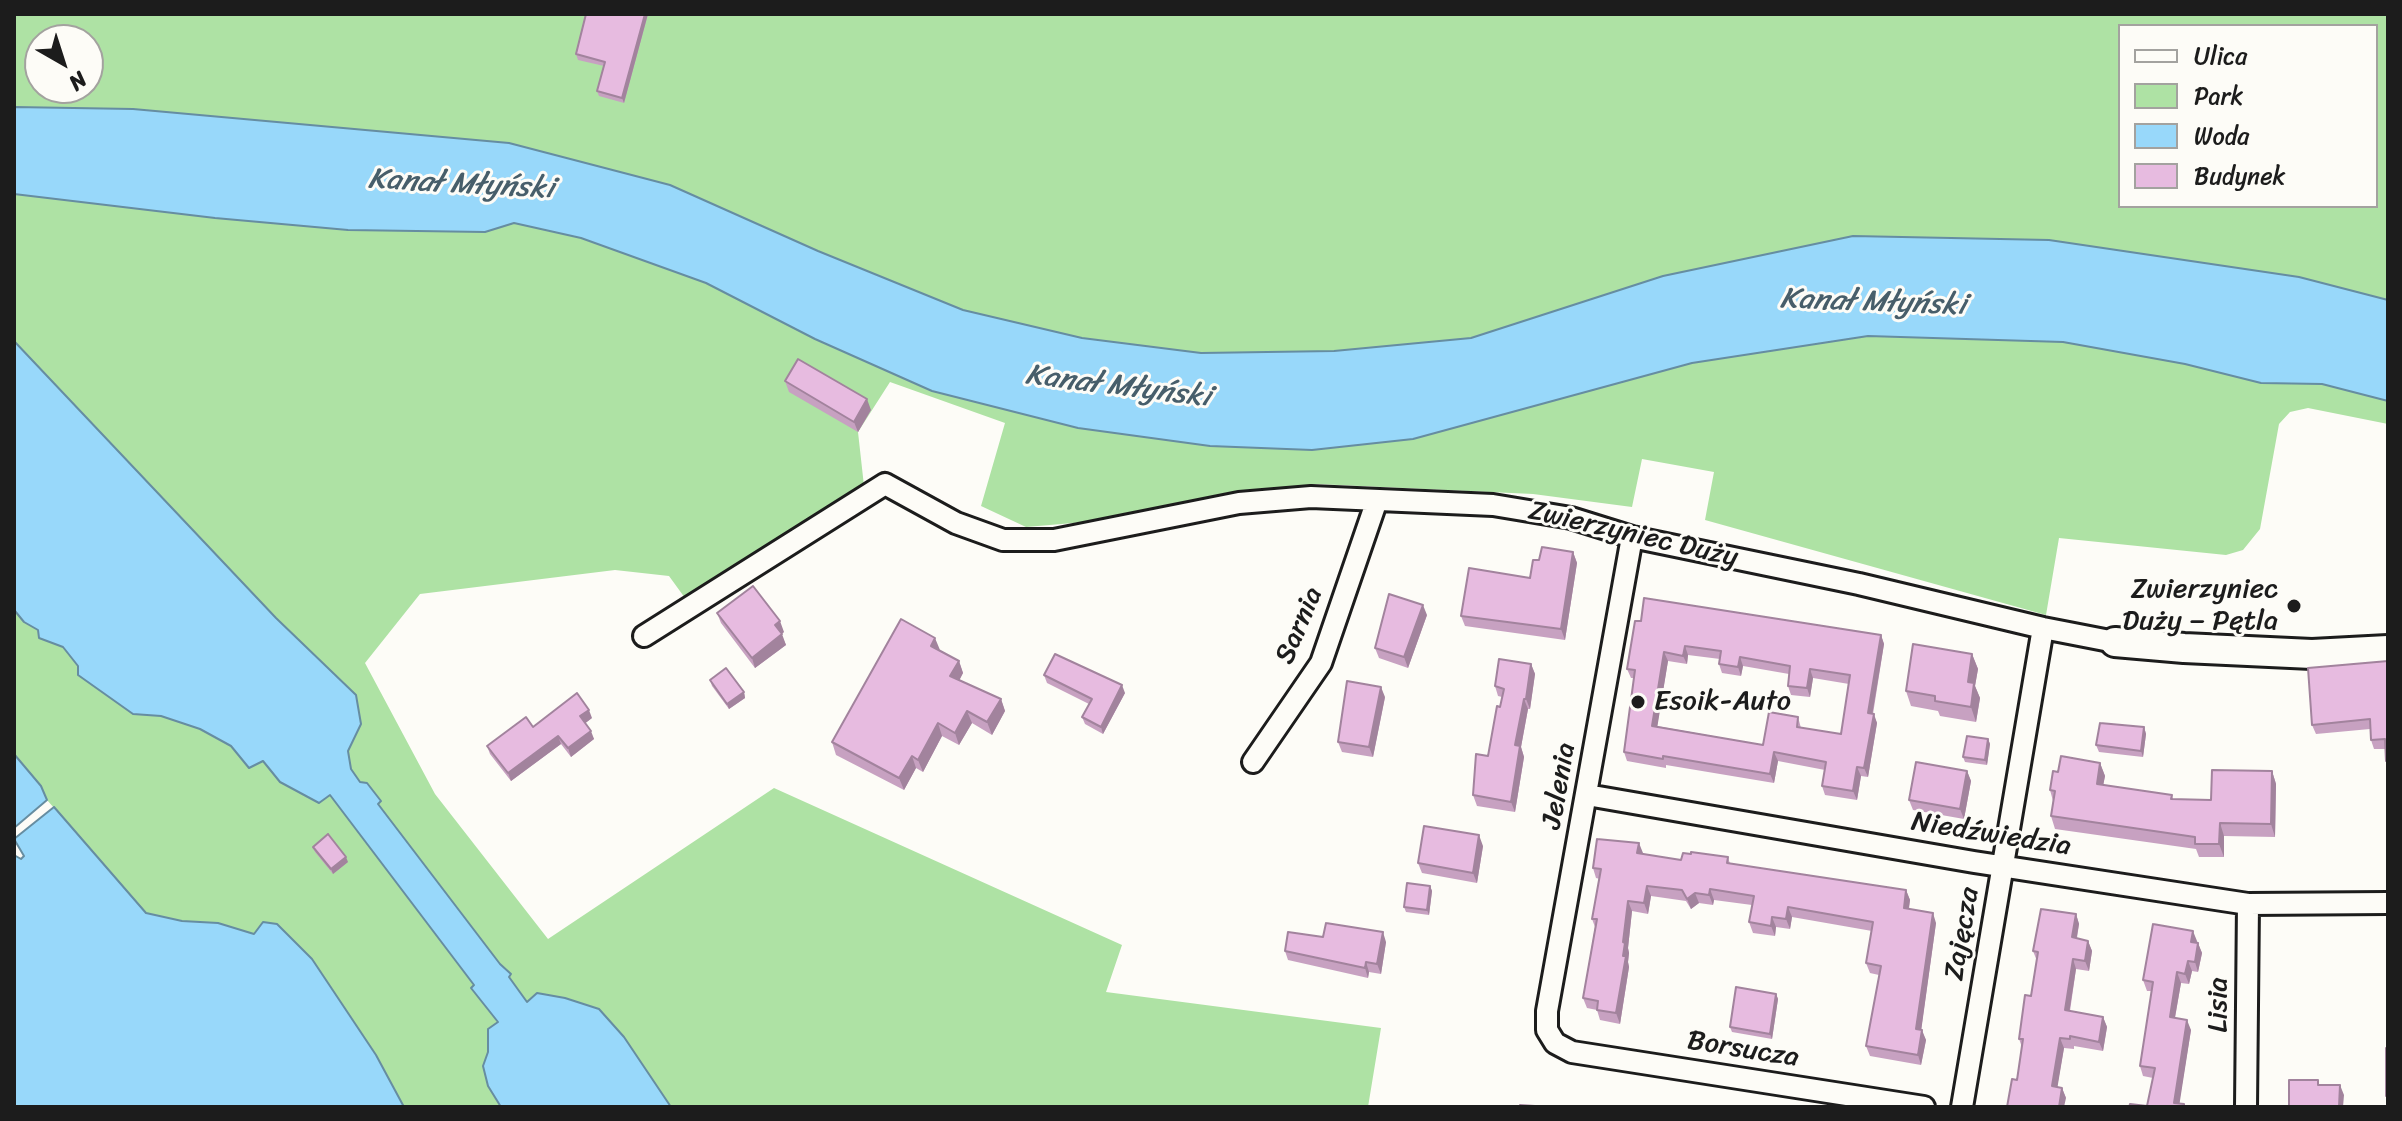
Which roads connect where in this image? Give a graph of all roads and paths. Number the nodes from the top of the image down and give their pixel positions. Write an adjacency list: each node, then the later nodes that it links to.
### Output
1 (1377, 500): 2 (street, Zwierzyniec Duży); 4 (street, Zwierzyniec Duży); 7 (street, Sarnia)
2 (1632, 537): 3 (street, Zwierzyniec Duży); 8 (street, Jelenia)
3 (2043, 628): 5 (street, Zwierzyniec Duży); 9 (street, Zajęcza)
4 (644, 636)
5 (2115, 642): 6 (street, Zwierzyniec Duży)
6 (2388, 650)
7 (1253, 762)
8 (1587, 795): 9 (street, Niedźwiedzia); 12 (street, Jelenia)
9 (2004, 866): 11 (street, Niedźwiedzia); 14 (street, Zajęcza)
10 (2388, 903): 11 (street, Niedźwiedzia)
11 (2248, 904): 15 (street, Lisia)
12 (1555, 1043): 13 (street, Borsucza)
13 (1924, 1107)
14 (1962, 1107)
15 (2246, 1107)

